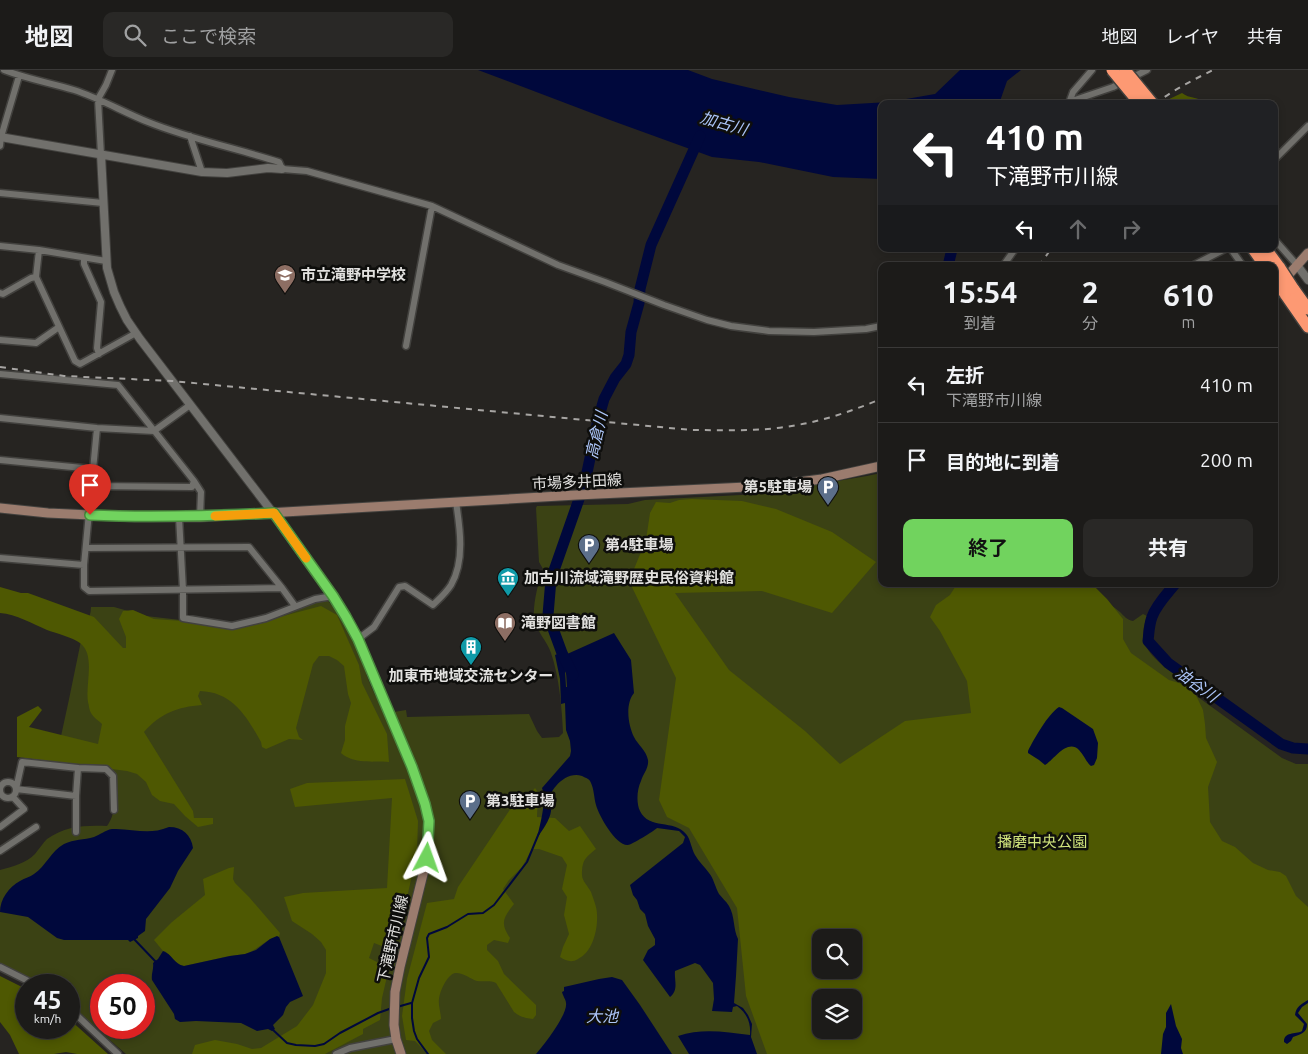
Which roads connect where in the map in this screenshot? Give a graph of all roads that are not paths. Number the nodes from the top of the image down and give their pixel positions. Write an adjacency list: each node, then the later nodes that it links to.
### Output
1 (4, 70): 8 (street)
2 (112, 70): 9 (street)
3 (1092, 70): 10 (street)
4 (1112, 70): 12 (highway, bridge)
5 (1125, 70): 13 (highway, bridge)
6 (1147, 70): 7 (street)
7 (1137, 72): 11 (street)
8 (19, 76): 9 (street); 16 (street)
9 (98, 99): 15 (street); 18 (street)
10 (1069, 100)
11 (1076, 100)
12 (1137, 100)
13 (1150, 100)
14 (1308, 126): 19 (street)
15 (190, 136): 20 (street); 21 (street)
16 (0, 137): 17 (street); 18 (street)
17 (0, 146)
18 (101, 155): 21 (street); 23 (street)
19 (1278, 156)
20 (282, 169): 21 (street); 24 (street)
21 (202, 172)
22 (0, 193): 23 (street)
23 (103, 203): 31 (street)
24 (432, 206): 41 (street); 45 (street)
25 (1278, 244): 33 (street)
26 (0, 246): 27 (street)
27 (40, 250): 30 (street); 35 (street)
28 (1220, 252): 32 (street)
29 (1308, 254): 33 (main road)
30 (84, 258): 31 (street); 46 (street)
31 (106, 261): 43 (street)
32 (1200, 262)
33 (1297, 265): 36 (street); 37 (main road)
34 (1278, 276): 37 (highway, bridge)
35 (36, 278): 38 (street); 40 (street)
36 (1308, 280)
37 (1284, 291): 39 (highway); 42 (highway)
38 (0, 293)
39 (1308, 309)
40 (59, 327): 44 (street); 46 (street)
41 (878, 327)
42 (1308, 327)
43 (136, 333): 46 (street); 48 (street)
44 (0, 340)
45 (406, 346)
46 (100, 354)
47 (0, 374): 51 (street)
48 (190, 405): 51 (street); 59 (street)
49 (0, 418): 50 (street)
50 (97, 428): 51 (street); 54 (street)
51 (154, 431): 55 (street)
52 (0, 460): 54 (street)
53 (878, 467): 57 (main road, 市場多井田線)
54 (93, 469): 56 (street)
55 (194, 481): 56 (street); 62 (street)
56 (92, 486): 60 (street)
57 (456, 502): 59 (main road, 市場多井田線); 71 (street)
58 (0, 508): 60 (main road)
59 (274, 513): 62 (main road); 69 (main road, 下滝野市川線)
60 (90, 515): 61 (main road); 64 (street)
61 (179, 517): 62 (main road); 63 (street)
62 (200, 517)
63 (181, 547): 64 (street); 67 (street); 68 (street)
64 (86, 548): 66 (street)
65 (0, 558): 66 (street)
66 (84, 565): 68 (street)
67 (282, 588): 68 (street); 70 (street)
68 (183, 590): 70 (street)
69 (333, 596): 70 (street); 71 (main road, 下滝野市川線)
70 (295, 606)
71 (358, 639): 86 (main road, 下滝野市川線)
72 (78, 768): 74 (street); 76 (street); 78 (street)
73 (1, 785): 74 (street); 75 (street)
74 (16, 789): 76 (street); 77 (street)
75 (0, 794): 77 (street)
76 (76, 796): 81 (street)
77 (13, 797): 80 (street)
78 (114, 810)
79 (36, 826): 82 (street)
80 (0, 827)
81 (76, 832)
82 (0, 851)
83 (0, 968): 84 (street)
84 (15, 975)
85 (80, 1018): 87 (street)
86 (396, 1039): 88 (street); 89 (main road, 下滝野市川線)
87 (118, 1054)
88 (336, 1054)
89 (401, 1054)

